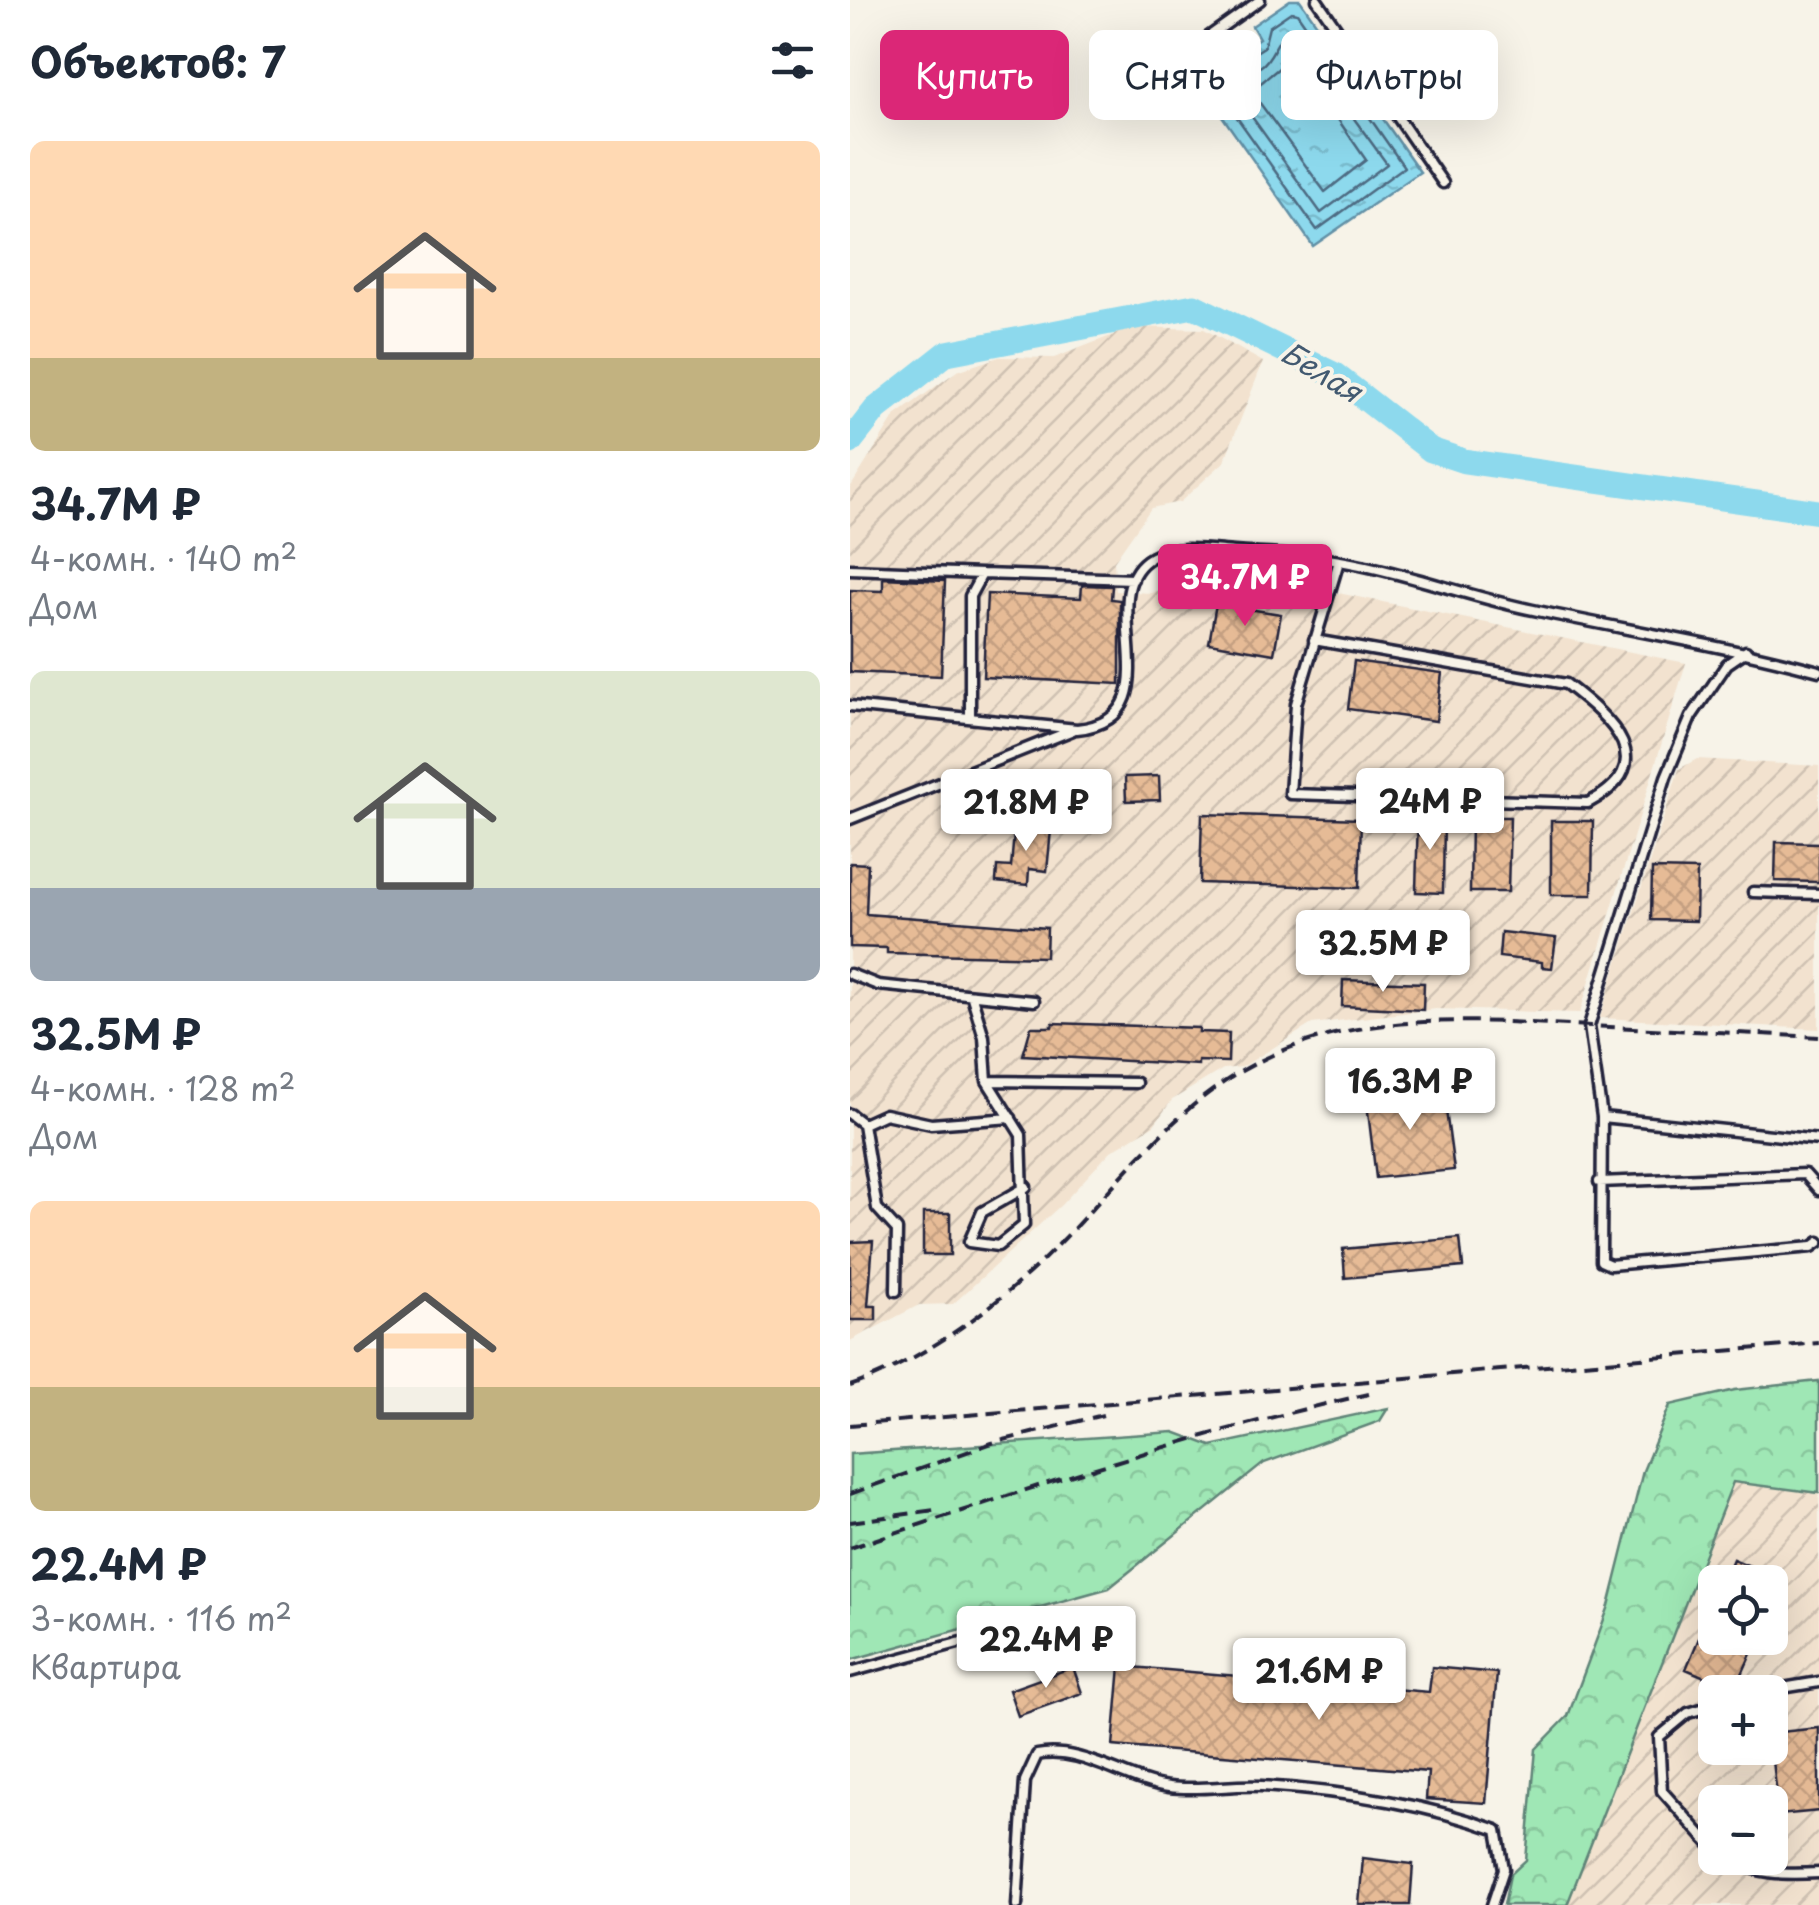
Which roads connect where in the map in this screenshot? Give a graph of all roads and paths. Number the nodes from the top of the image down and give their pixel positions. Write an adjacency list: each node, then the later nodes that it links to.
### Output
1 (1260, 0): 3 (lane)
2 (1317, 0): 4 (lane)
3 (1218, 30)
4 (1443, 182)
5 (1340, 561): 8 (lane); 9 (lane); 10 (lane)
6 (850, 569): 7 (lane)
7 (982, 574): 8 (lane); 13 (lane)
8 (1133, 580): 14 (lane)
9 (1314, 640): 9 (lane)
10 (1746, 651): 11 (lane); 24 (lane)
11 (1819, 671)
12 (850, 706): 13 (lane)
13 (970, 718): 14 (lane)
14 (1077, 729): 15 (lane)
15 (850, 819)
16 (1752, 892): 17 (lane)
17 (1819, 894)
18 (850, 974): 19 (lane)
19 (972, 997): 20 (lane); 21 (lane)
20 (1034, 1001)
21 (987, 1081): 22 (lane); 25 (lane)
22 (1136, 1083)
23 (850, 1114): 26 (lane)
24 (1602, 1117): 27 (lane); 28 (lane)
25 (1010, 1118): 26 (lane); 29 (lane)
26 (862, 1124): 32 (lane)
27 (1819, 1140)
28 (1599, 1182): 30 (lane); 31 (lane)
29 (1026, 1187): 29 (lane)
30 (1819, 1190)
31 (1819, 1242)
32 (896, 1291)
33 (1055, 1616): 34 (lane)
34 (850, 1672)
35 (1819, 1682): 36 (lane)
36 (1788, 1687)
37 (1698, 1710): 38 (lane)
38 (1698, 1831)
39 (1819, 1873): 40 (lane)
40 (1775, 1875)
41 (1017, 1905): 42 (lane)
42 (1492, 1905)

